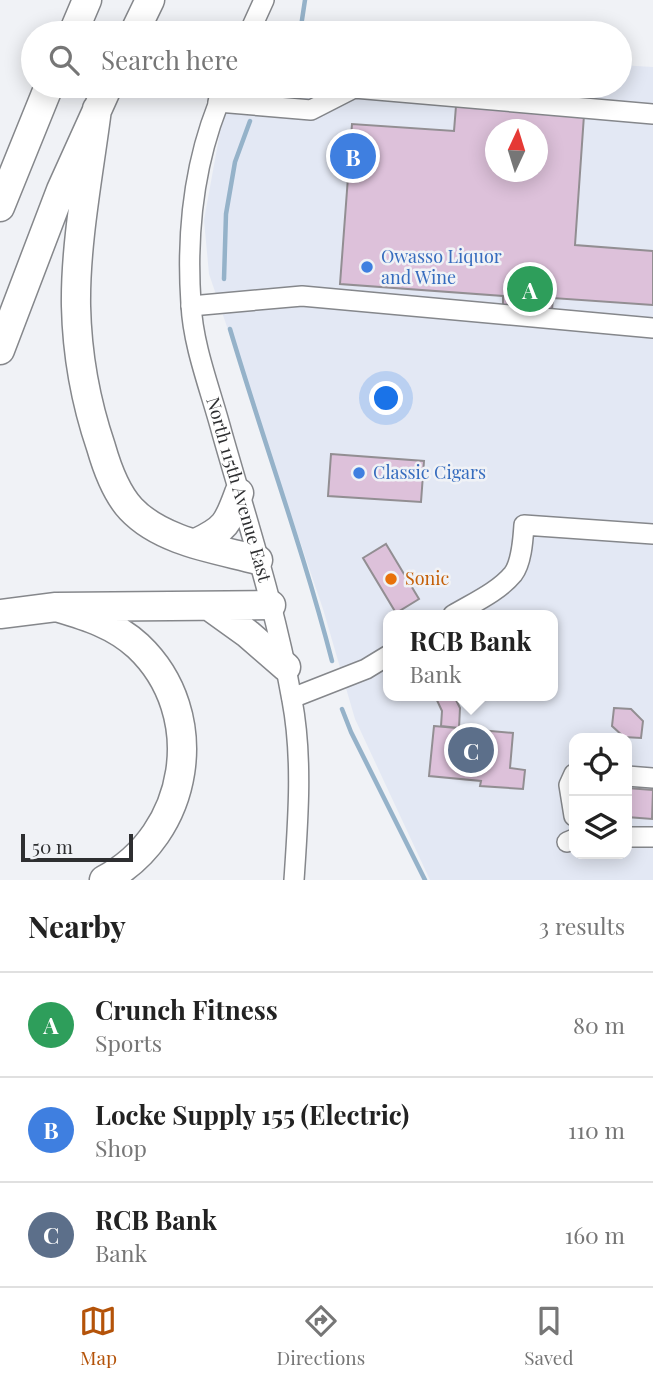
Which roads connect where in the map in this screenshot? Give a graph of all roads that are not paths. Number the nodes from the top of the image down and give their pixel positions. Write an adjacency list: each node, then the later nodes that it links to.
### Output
1 (88, 0): 4 (highway)
2 (150, 0): 5 (highway)
3 (264, 0): 6 (street)
4 (78, 21)
5 (140, 21)
6 (254, 21)
7 (44, 98): 14 (highway)
8 (102, 98): 17 (highway); 20 (highway)
9 (221, 98): 15 (street, North 115th Avenue East)
10 (244, 98): 11 (street)
11 (334, 98)
12 (469, 98): 13 (street)
13 (653, 114)
14 (0, 207)
15 (191, 306): 16 (street); 18 (street, North 115th Avenue East)
16 (653, 328)
17 (0, 350)
18 (240, 493): 20 (highway); 21 (street, North 115th Avenue East)
19 (653, 534): 25 (street)
20 (196, 544): 21 (highway)
21 (258, 560): 22 (street, North 115th Avenue East)
22 (271, 605): 23 (highway); 28 (street, North 115th Avenue East)
23 (209, 606): 24 (highway); 28 (highway)
24 (56, 607): 26 (highway); 34 (highway)
25 (461, 610)
26 (0, 614)
27 (383, 659): 29 (street)
28 (286, 667): 29 (street, North 115th Avenue East)
29 (292, 698): 35 (street, North 115th Avenue East)
30 (632, 776): 31 (street)
31 (653, 778)
32 (632, 837): 33 (street)
33 (653, 837)
34 (104, 880)
35 (294, 880)

